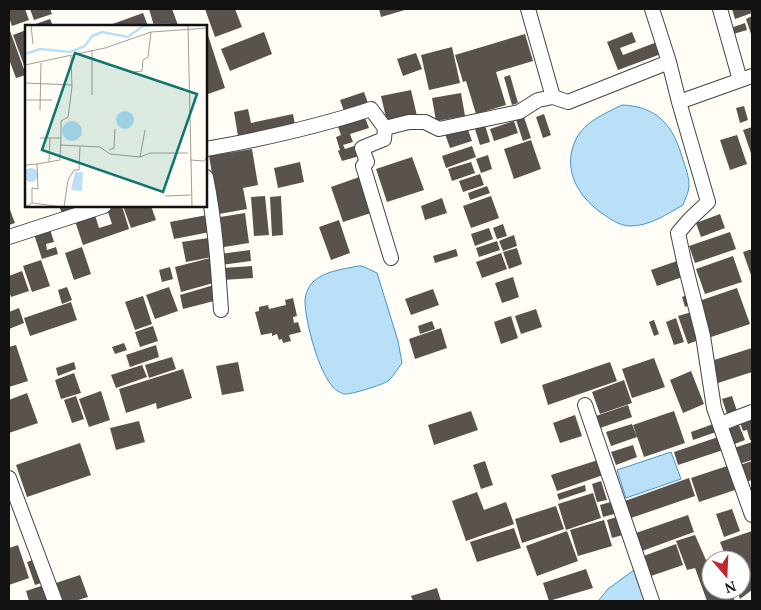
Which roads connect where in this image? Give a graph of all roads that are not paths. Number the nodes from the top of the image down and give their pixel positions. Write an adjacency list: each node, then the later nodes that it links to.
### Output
1 (528, 9): 6 (street)
2 (652, 9): 4 (street)
3 (720, 9): 5 (street)
4 (670, 62): 6 (street); 7 (street)
5 (746, 78): 7 (street)
6 (552, 97): 8 (street)
7 (679, 102): 17 (street)
8 (385, 128): 9 (street); 13 (street)
9 (208, 149)
10 (208, 188): 14 (street)
11 (98, 208): 12 (street)
12 (9, 238)
13 (391, 258)
14 (221, 310)
15 (585, 405): 21 (street)
16 (752, 412): 17 (street)
17 (720, 424): 19 (street)
18 (9, 478): 20 (street)
19 (752, 515)
20 (55, 601)
21 (652, 601)

